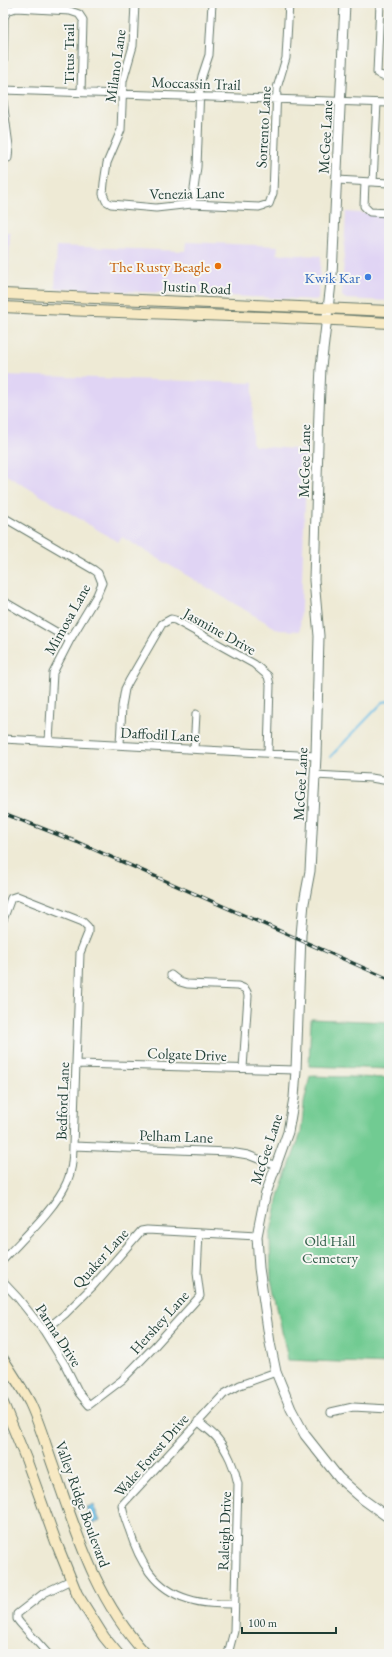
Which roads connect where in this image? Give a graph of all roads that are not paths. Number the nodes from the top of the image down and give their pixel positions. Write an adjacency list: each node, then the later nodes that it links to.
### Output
1 (135, 3): 10 (street, Milano Lane)
2 (212, 3): 11 (street)
3 (289, 3): 12 (street, Sorrento Lane)
4 (345, 3): 14 (street, McGee Lane)
5 (380, 3): 6 (street)
6 (389, 76)
7 (3, 87): 9 (street, Titus Trail)
8 (3, 90): 9 (street, Moccassin Trail)
9 (81, 92): 10 (street, Moccassin Trail)
10 (122, 94): 11 (street, Moccassin Trail); 21 (street, Milano Lane)
11 (199, 96): 12 (street, Moccassin Trail); 22 (street)
12 (276, 99): 14 (street, Moccassin Trail); 23 (street, Sorrento Lane)
13 (3, 101): 17 (street)
14 (341, 102): 15 (street, Moccassin Trail); 18 (street, McGee Lane)
15 (377, 103): 16 (street, Moccassin Trail); 19 (street)
16 (389, 103)
17 (8, 158)
18 (337, 180): 19 (street); 28 (street, McGee Lane)
19 (369, 182): 20 (street); 24 (street)
20 (389, 183)
21 (106, 201): 22 (street, Venezia Lane)
22 (192, 204): 23 (street, Venezia Lane)
23 (269, 204)
24 (389, 213)
25 (3, 294): 26 (main road, Justin Road)
26 (148, 300): 28 (main road, Justin Road); 30 (main road)
27 (3, 307): 30 (main road, Justin Road)
28 (328, 308): 29 (main road, Justin Road); 31 (street, McGee Lane)
29 (389, 311)
30 (148, 314): 31 (main road, Justin Road)
31 (327, 319): 32 (main road, Justin Road); 42 (street, McGee Lane)
32 (389, 323)
33 (3, 517): 35 (street, Mimosa Lane)
34 (3, 601): 35 (street)
35 (70, 640): 38 (street, Mimosa Lane)
36 (196, 714): 40 (street)
37 (3, 739): 38 (street, Daffodil Lane)
38 (49, 741): 39 (street, Daffodil Lane)
39 (120, 744): 40 (street, Daffodil Lane); 41 (street, Jasmine Drive)
40 (194, 749): 41 (street, Daffodil Lane)
41 (268, 753): 42 (street, Daffodil Lane)
42 (316, 756): 43 (street, McGee Lane)
43 (315, 775): 44 (street); 49 (street, McGee Lane)
44 (389, 780)
45 (3, 920): 47 (street, Bedford Lane)
46 (171, 974): 48 (street)
47 (76, 1064): 48 (street, Colgate Drive); 50 (street, Bedford Lane)
48 (244, 1068): 49 (street, Colgate Drive)
49 (296, 1070): 51 (street, McGee Lane)
50 (74, 1146): 51 (street, Pelham Lane); 54 (street, Bedford Lane)
51 (276, 1166): 53 (street, McGee Lane)
52 (199, 1233): 53 (street, Quaker Lane); 56 (street, Quaker Lane); 60 (street, Hershey Lane)
53 (257, 1236): 58 (street, McGee Lane)
54 (3, 1260)
55 (3, 1282): 56 (street, Parma Drive)
56 (44, 1331): 60 (street, Parma Drive)
57 (3, 1359): 69 (main road, Valley Ridge Boulevard)
58 (276, 1372): 63 (street, Wake Forest Drive); 64 (street, McGee Lane)
59 (3, 1403): 65 (main road)
60 (89, 1405)
61 (389, 1409): 62 (street)
62 (332, 1412)
63 (198, 1421): 66 (street, Raleigh Drive); 66 (street, Wake Forest Drive)
64 (387, 1513)
65 (71, 1580): 67 (street); 68 (main road)
66 (234, 1604): 70 (street, Raleigh Drive)
67 (48, 1654)
68 (118, 1654)
69 (146, 1654)
70 (228, 1654)

